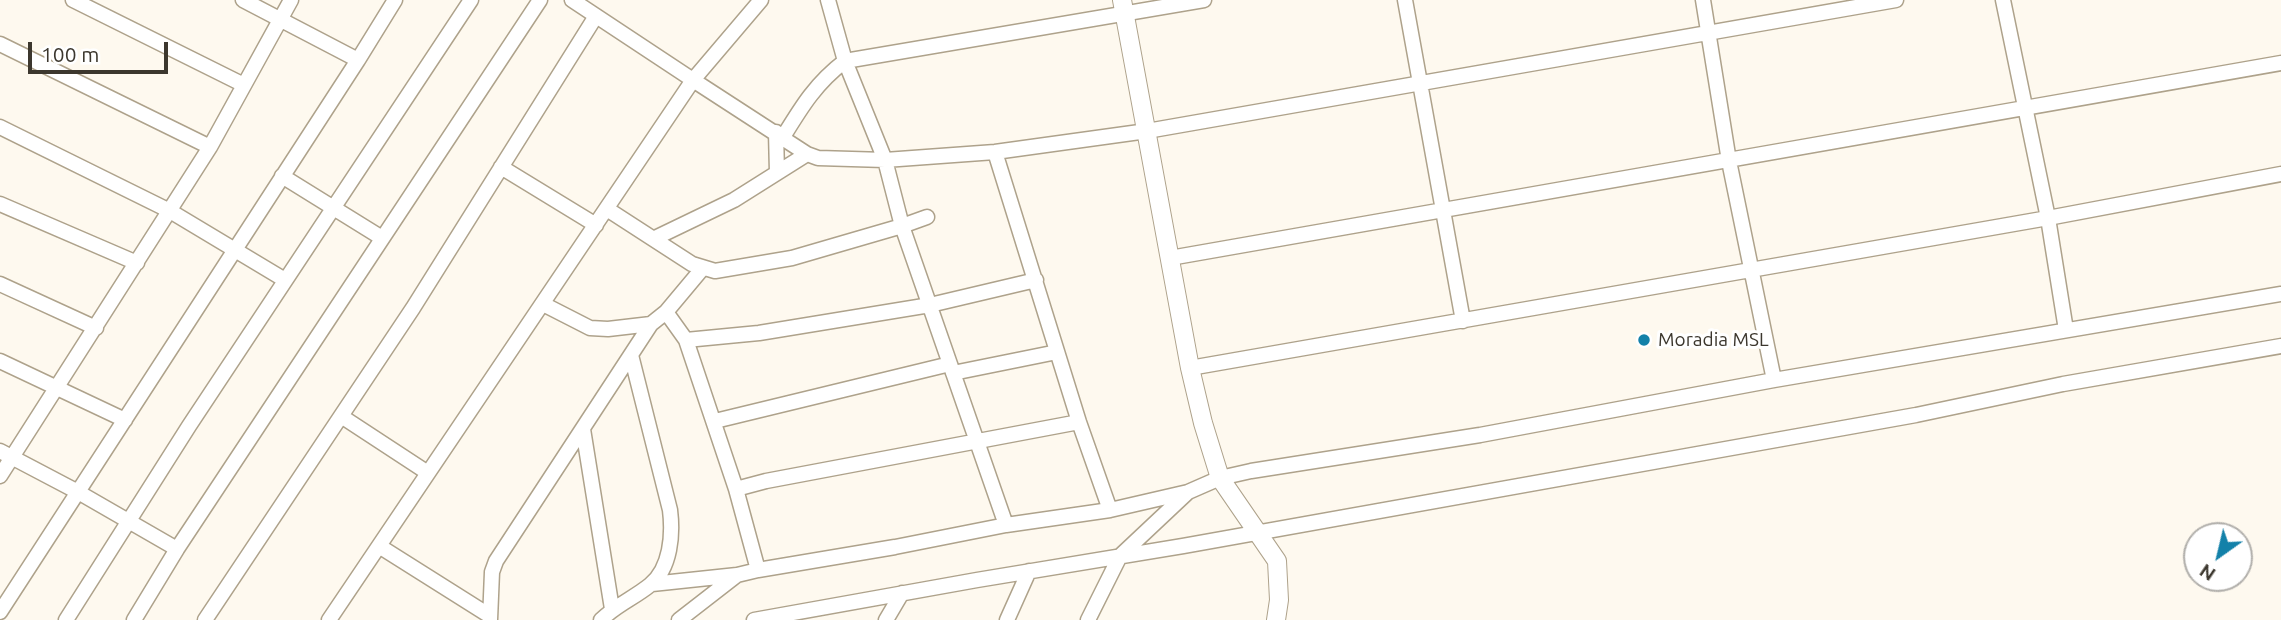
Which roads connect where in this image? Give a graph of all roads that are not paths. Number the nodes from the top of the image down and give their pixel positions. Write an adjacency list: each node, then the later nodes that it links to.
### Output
1 (73, 0): 25 (street)
2 (243, 0): 17 (street)
3 (291, 0): 17 (street)
4 (396, 0): 20 (street)
5 (471, 0): 40 (street)
6 (540, 0): 48 (street)
7 (572, 0): 16 (street)
8 (761, 0): 23 (street)
9 (828, 0): 21 (street)
10 (1204, 0): 15 (street)
11 (1405, 0): 24 (street)
12 (1703, 0): 18 (street)
13 (1896, 0): 18 (street)
14 (2003, 0): 26 (street)
15 (1124, 7): 21 (street); 28 (main road)
16 (596, 16): 23 (street); 35 (street)
17 (280, 19): 20 (street); 25 (street)
18 (1710, 31): 24 (street); 34 (street)
19 (0, 44): 30 (street)
20 (358, 60): 38 (street)
21 (845, 61): 29 (street); 33 (street)
22 (2281, 64): 26 (street)
23 (694, 80): 29 (street); 41 (street)
24 (1419, 84): 28 (street); 42 (street)
25 (244, 85): 30 (street)
26 (2025, 107): 34 (street); 45 (street)
27 (0, 127): 43 (street)
28 (1147, 131): 31 (street); 51 (main road)
29 (779, 134): 32 (street); 36 (street)
30 (210, 147): 43 (street)
31 (995, 152): 33 (street); 56 (street)
32 (807, 154): 33 (street); 36 (street)
33 (885, 160): 47 (street)
34 (1729, 161): 42 (street); 54 (street)
35 (501, 167): 46 (street); 75 (street)
36 (777, 173): 49 (street)
37 (2281, 174): 45 (street)
38 (282, 176): 40 (street); 50 (street)
39 (0, 204): 52 (street)
40 (333, 207): 48 (street); 55 (street)
41 (607, 209): 46 (street); 49 (street)
42 (1442, 209): 51 (street); 62 (street)
43 (170, 211): 50 (street); 52 (street)
44 (927, 217): 47 (street)
45 (2048, 218): 54 (street); 65 (street)
46 (596, 225): 59 (street)
47 (902, 226): 53 (street); 60 (street)
48 (382, 238): 93 (street)
49 (653, 239): 53 (street)
50 (234, 250): 55 (street); 76 (street)
51 (1170, 258): 72 (main road)
52 (137, 263): 64 (street)
53 (702, 269): 61 (street)
54 (1752, 269): 62 (street); 73 (street)
55 (285, 280): 89 (street)
56 (1036, 280): 60 (street); 68 (street)
57 (0, 284): 64 (street)
58 (2281, 294): 65 (street)
59 (542, 304): 63 (street); 82 (street)
60 (930, 305): 66 (street); 71 (street)
61 (666, 312): 63 (street); 66 (street)
62 (1463, 321): 72 (street)
63 (651, 324): 69 (street)
64 (96, 328): 74 (street)
65 (2066, 330): 73 (street)
66 (687, 340): 77 (street)
67 (2281, 346): 91 (street)
68 (1057, 352): 71 (street); 78 (street)
69 (631, 355): 79 (street); 98 (street)
70 (0, 361): 74 (street)
71 (951, 368): 77 (street); 80 (street)
72 (1190, 368): 84 (main road)
73 (1774, 380): 84 (street)
74 (58, 388): 76 (street); 81 (street)
75 (341, 416): 82 (street); 105 (street)
76 (125, 421): 86 (street)
77 (715, 421): 85 (street)
78 (1079, 422): 80 (street); 88 (street)
79 (583, 429): 101 (street); 102 (street)
80 (977, 442): 85 (street); 90 (street)
81 (6, 454): 83 (street); 86 (street)
82 (428, 473): 92 (street)
83 (0, 475)
84 (1220, 478): 87 (street); 91 (main road)
85 (736, 489): 95 (street)
86 (78, 492): 89 (street); 100 (street)
87 (1188, 492): 88 (street); 94 (street)
88 (1110, 510): 90 (street)
89 (128, 521): 93 (street); 103 (street)
90 (1006, 525): 95 (street)
91 (1258, 533): 94 (street); 112 (main road)
92 (379, 545): 102 (street); 106 (street)
93 (177, 550): 104 (street)
94 (1120, 556): 96 (street); 111 (street)
95 (758, 570): 97 (street)
96 (1028, 571): 99 (street); 110 (street)
97 (737, 575): 98 (street); 107 (street)
98 (652, 584): 101 (street)
99 (902, 593): 108 (street); 109 (street)
100 (1, 610)
101 (607, 615)
102 (490, 618)
103 (66, 620)
104 (134, 620)
105 (205, 620)
106 (328, 620)
107 (678, 620)
108 (754, 620)
109 (886, 620)
110 (1007, 620)
111 (1088, 620)
112 (1276, 620)

